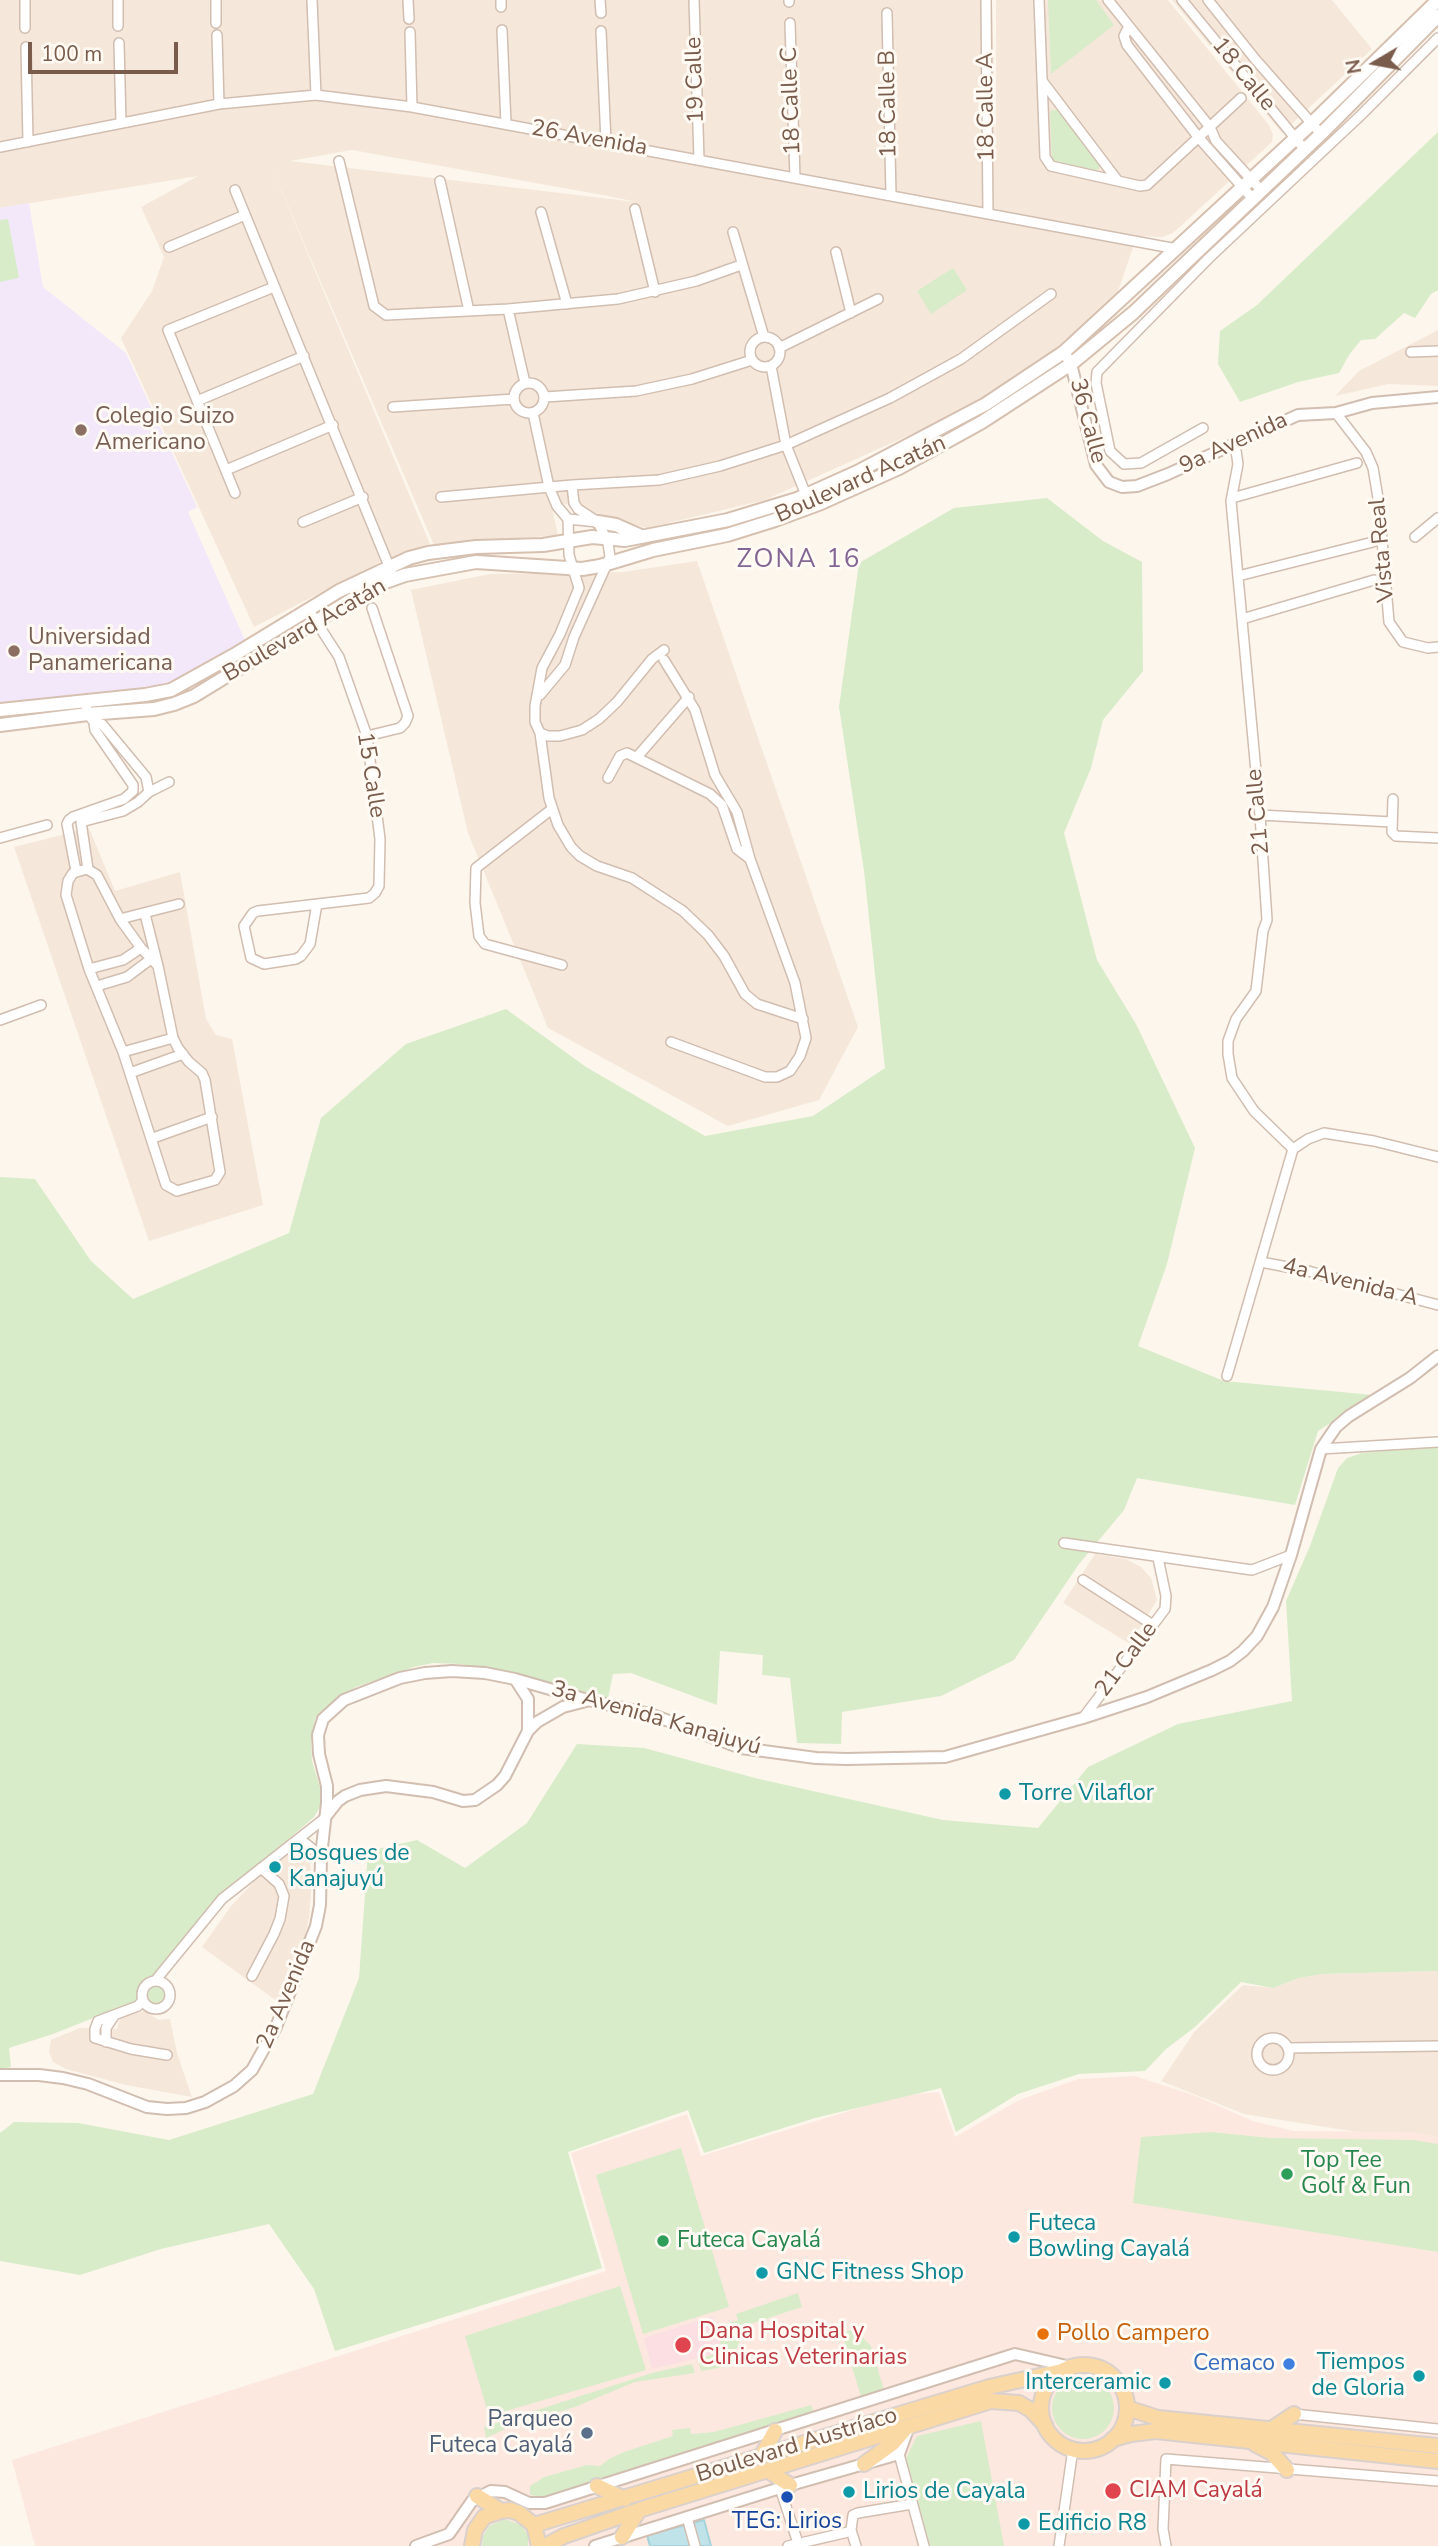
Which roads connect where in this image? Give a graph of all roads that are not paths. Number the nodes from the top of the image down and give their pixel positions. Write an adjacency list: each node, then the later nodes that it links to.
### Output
1 (25, 0): 22 (street)
2 (118, 0): 20 (street)
3 (216, 0): 18 (street)
4 (312, 0): 31 (street)
5 (408, 0): 17 (street)
6 (600, 0): 14 (street)
7 (694, 0): 46 (street, 19 Calle)
8 (986, 0): 57 (street, 18 Calle A)
9 (1039, 0): 30 (street)
10 (1108, 0): 21 (street)
11 (1208, 0): 37 (street, 18 Calle)
12 (1438, 0): 37 (main road, Boulevard Acatán)
13 (1189, 2): 41 (street, 18 Calle)
14 (601, 13)
15 (887, 13): 54 (street, 18 Calle B)
16 (1438, 16): 39 (main road, Boulevard Acatán)
17 (409, 19)
18 (216, 23)
19 (789, 23): 48 (street, 18 Calle C)
20 (118, 26)
21 (1129, 26): 38 (street); 40 (street)
22 (25, 28)
23 (502, 30): 36 (street)
24 (601, 31): 43 (street)
25 (410, 32): 34 (street)
26 (217, 35): 33 (street)
27 (1438, 38): 90 (street)
28 (119, 43): 35 (street)
29 (26, 47): 42 (street)
30 (1042, 80): 50 (street); 50 (street)
31 (316, 95): 33 (street, 26 Avenida); 34 (street, 26 Avenida)
32 (1241, 98): 38 (street)
33 (219, 104): 35 (street, 26 Avenida)
34 (412, 107): 36 (street, 26 Avenida)
35 (121, 123): 42 (street, 26 Avenida)
36 (506, 124): 43 (street, 26 Avenida)
37 (1311, 124): 39 (street, 18 Calle); 41 (main road, Boulevard Acatán)
38 (1210, 127): 40 (street); 51 (street)
39 (1321, 134): 45 (main road, Boulevard Acatán)
40 (1199, 138): 50 (street); 51 (street)
41 (1295, 138): 45 (street, 18 Calle); 51 (main road, Boulevard Acatán)
42 (28, 142): 44 (street, 26 Avenida)
43 (606, 142): 46 (street, 26 Avenida)
44 (0, 148)
45 (1305, 149): 53 (main road, Boulevard Acatán)
46 (699, 159): 48 (street, 26 Avenida)
47 (339, 161): 70 (street)
48 (795, 178): 54 (street, 26 Avenida)
49 (440, 181): 70 (street)
50 (1118, 181)
51 (1247, 182): 53 (street); 61 (main road, Boulevard Acatán)
52 (235, 190): 58 (street)
53 (1256, 194): 79 (main road, Boulevard Acatán)
54 (891, 196): 57 (street, 26 Avenida)
55 (635, 209): 65 (street)
56 (541, 212): 68 (street)
57 (988, 214): 61 (street, 26 Avenida)
58 (245, 215): 60 (street); 64 (street)
59 (733, 232): 63 (street)
60 (169, 247)
61 (1177, 249): 75 (main road, Boulevard Acatán)
62 (836, 252): 71 (street)
63 (741, 265): 65 (street); 72 (street)
64 (274, 287): 77 (street); 85 (street)
65 (655, 292): 68 (street)
66 (1051, 294): 92 (street)
67 (878, 299): 71 (street)
68 (567, 304): 69 (street)
69 (508, 309): 70 (street); 81 (street)
70 (469, 311)
71 (851, 313): 73 (street)
72 (764, 337): 73 (street); 78 (street)
73 (779, 348): 80 (street)
74 (1438, 351): 76 (street)
75 (1064, 352): 79 (street, 36 Calle); 99 (main road, Boulevard Acatán)
76 (1411, 352)
77 (304, 356): 85 (street); 89 (street)
78 (752, 360): 80 (street); 82 (street)
79 (1071, 364): 96 (street, 36 Calle); 112 (main road, Boulevard Acatán)
80 (771, 366): 92 (street)
81 (525, 383): 82 (street); 84 (street)
82 (545, 397): 87 (street)
83 (1438, 397): 88 (street, 9a Avenida)
84 (514, 399): 86 (street); 87 (street)
85 (197, 401): 94 (street)
86 (393, 407)
87 (533, 413): 97 (street)
88 (1336, 413): 91 (street, 9a Avenida); 121 (street, Vista Real)
89 (333, 425): 94 (street); 100 (street)
90 (1203, 428)
91 (1235, 444): 96 (street, 9a Avenida); 102 (street, 21 Calle)
92 (786, 445): 95 (street); 99 (street)
93 (1357, 463): 102 (street)
94 (226, 470): 98 (street)
95 (572, 485): 97 (street); 106 (street)
96 (1115, 485)
97 (549, 487): 101 (street); 104 (street)
98 (235, 493)
99 (806, 495): 107 (main road, Boulevard Acatán)
100 (363, 496): 105 (street); 114 (street)
101 (441, 496)
102 (1232, 498): 115 (street, 21 Calle)
103 (1438, 518): 108 (street)
104 (568, 519): 106 (street); 110 (street)
105 (303, 522)
106 (598, 522): 107 (main road); 109 (street)
107 (642, 536): 109 (main road, Boulevard Acatán)
108 (1415, 537)
109 (607, 539): 110 (main road, Boulevard Acatán); 112 (street)
110 (569, 540): 113 (street); 114 (main road, Boulevard Acatán)
111 (1373, 542): 115 (street)
112 (607, 563): 113 (main road, Boulevard Acatán); 122 (street)
113 (573, 567): 114 (main road, Boulevard Acatán); 122 (street)
114 (392, 573): 117 (main road, Boulevard Acatán); 120 (main road, Boulevard Acatán)
115 (1238, 576): 119 (street, 21 Calle)
116 (1374, 580): 119 (street)
117 (308, 608): 120 (street, 15 Calle); 125 (main road, Boulevard Acatán)
118 (372, 608): 128 (street)
119 (1242, 619): 138 (street, 21 Calle)
120 (316, 620): 125 (main road, Boulevard Acatán); 128 (street, 15 Calle)
121 (1438, 647)
122 (539, 696): 127 (street)
123 (689, 697): 127 (street); 129 (street); 132 (street)
124 (0, 710): 125 (main road, Boulevard Acatán)
125 (89, 712): 126 (main road, Boulevard Acatán); 133 (street); 136 (street)
126 (0, 725)
127 (540, 733): 137 (street)
128 (367, 736): 147 (street, 15 Calle)
129 (637, 757): 130 (street); 134 (street)
130 (608, 778)
131 (169, 782): 133 (street)
132 (720, 784): 134 (street); 143 (street)
133 (149, 792): 136 (street)
134 (710, 794): 143 (street)
135 (1393, 799): 139 (street)
136 (128, 800): 144 (street); 145 (street)
137 (552, 809): 152 (street); 156 (street)
138 (1260, 815): 139 (street); 165 (street, 21 Calle)
139 (1392, 822): 142 (street)
140 (47, 825): 141 (street)
141 (0, 838)
142 (1438, 838)
143 (750, 859): 156 (street)
144 (88, 869): 145 (street); 149 (street)
145 (76, 871): 153 (street)
146 (179, 904): 148 (street)
147 (317, 904): 147 (street, 15 Calle)
148 (145, 914): 149 (street); 151 (street)
149 (120, 919): 150 (street)
150 (141, 948): 151 (street); 153 (street)
151 (155, 962): 154 (street); 158 (street)
152 (562, 965)
153 (89, 969): 154 (street)
154 (97, 986): 160 (street)
155 (41, 1005): 157 (street)
156 (803, 1019): 159 (street)
157 (0, 1020)
158 (173, 1038): 160 (street); 161 (street)
159 (671, 1042)
160 (123, 1052): 162 (street)
161 (183, 1054): 162 (street); 163 (street)
162 (130, 1073): 164 (street)
163 (212, 1117): 164 (street); 164 (street)
164 (153, 1138)
165 (1293, 1149): 166 (street); 167 (street)
166 (1438, 1157)
167 (1261, 1262): 168 (street, 4a Avenida A); 170 (street)
168 (1438, 1305)
169 (1438, 1356): 172 (street)
170 (1227, 1376)
171 (1438, 1442): 172 (street)
172 (1321, 1449): 174 (street, 3a Avenida Kanajuyú)
173 (1064, 1544): 175 (street)
174 (1291, 1555): 175 (street); 180 (street, 3a Avenida Kanajuyú)
175 (1158, 1558): 177 (street, 21 Calle)
176 (1083, 1580): 177 (street)
177 (1153, 1625): 180 (street, 21 Calle)
178 (515, 1678): 179 (street, 3a Avenida Kanajuyú); 181 (street); 182 (street, 3a Avenida Kanajuyú)
179 (588, 1700): 180 (street, 3a Avenida Kanajuyú); 181 (street)
180 (1083, 1718)
181 (528, 1731): 183 (street)
182 (327, 1786): 183 (street); 184 (street, 3a Avenida Kanajuyú)
183 (349, 1795): 184 (street)
184 (325, 1818): 185 (street); 186 (street, 2a Avenida)
185 (293, 1843): 186 (street); 187 (street)
186 (321, 1856): 198 (street, 2a Avenida)
187 (261, 1868): 188 (street); 189 (street)
188 (168, 1962): 190 (street); 191 (street)
189 (252, 1976)
190 (155, 1981): 191 (street); 192 (street)
191 (166, 1985): 192 (street)
192 (143, 2000): 193 (street)
193 (115, 2014): 194 (street); 194 (street)
194 (106, 2042): 197 (street)
195 (1438, 2046): 196 (street)
196 (1288, 2048)
197 (167, 2055)
198 (0, 2075)
199 (1067, 2369): 200 (main road); 202 (main road); 206 (street, Boulevard Austríaco); 213 (main road, Boulevard Austríaco)
200 (1127, 2408): 205 (main road); 207 (main road)
201 (1294, 2414): 204 (street); 205 (main road)
202 (1045, 2425): 203 (main road, Boulevard Austríaco); 210 (main road)
203 (908, 2426): 211 (street, Boulevard Austríaco); 213 (main road, Boulevard Austríaco); 214 (main road)
204 (1438, 2429)
205 (1270, 2430): 209 (main road)
206 (775, 2431): 213 (main road); 217 (street, Boulevard Austríaco)
207 (1113, 2439): 208 (main road); 210 (main road)
208 (1244, 2440): 212 (main road); 215 (main road)
209 (1436, 2446)
210 (1073, 2449): 238 (street)
211 (899, 2454): 214 (street); 221 (street)
212 (1438, 2460)
213 (764, 2464): 218 (main road); 220 (main road, Boulevard Austríaco); 222 (main road, Boulevard Austríaco)
214 (863, 2464): 218 (street)
215 (1287, 2470): 216 (street); 239 (street)
216 (1438, 2480)
217 (597, 2486): 219 (street, Boulevard Austríaco); 220 (main road)
218 (785, 2487): 224 (street); 229 (street)
219 (477, 2496): 223 (main road); 230 (street)
220 (625, 2499): 225 (main road, Boulevard Austríaco)
221 (912, 2504): 226 (street); 237 (street)
222 (639, 2510): 227 (main road); 232 (main road, Boulevard Austríaco)
223 (500, 2511): 225 (main road); 228 (main road)
224 (687, 2517): 227 (street); 234 (street)
225 (534, 2525): 231 (main road)
226 (851, 2530): 229 (street); 236 (street)
227 (622, 2537): 233 (street)
228 (468, 2543)
229 (799, 2545): 235 (street)
230 (416, 2546)
231 (539, 2546)
232 (545, 2546)
233 (595, 2546)
234 (695, 2546)
235 (788, 2546)
236 (856, 2546)
237 (924, 2546)
238 (1059, 2546)
239 (1166, 2546)

